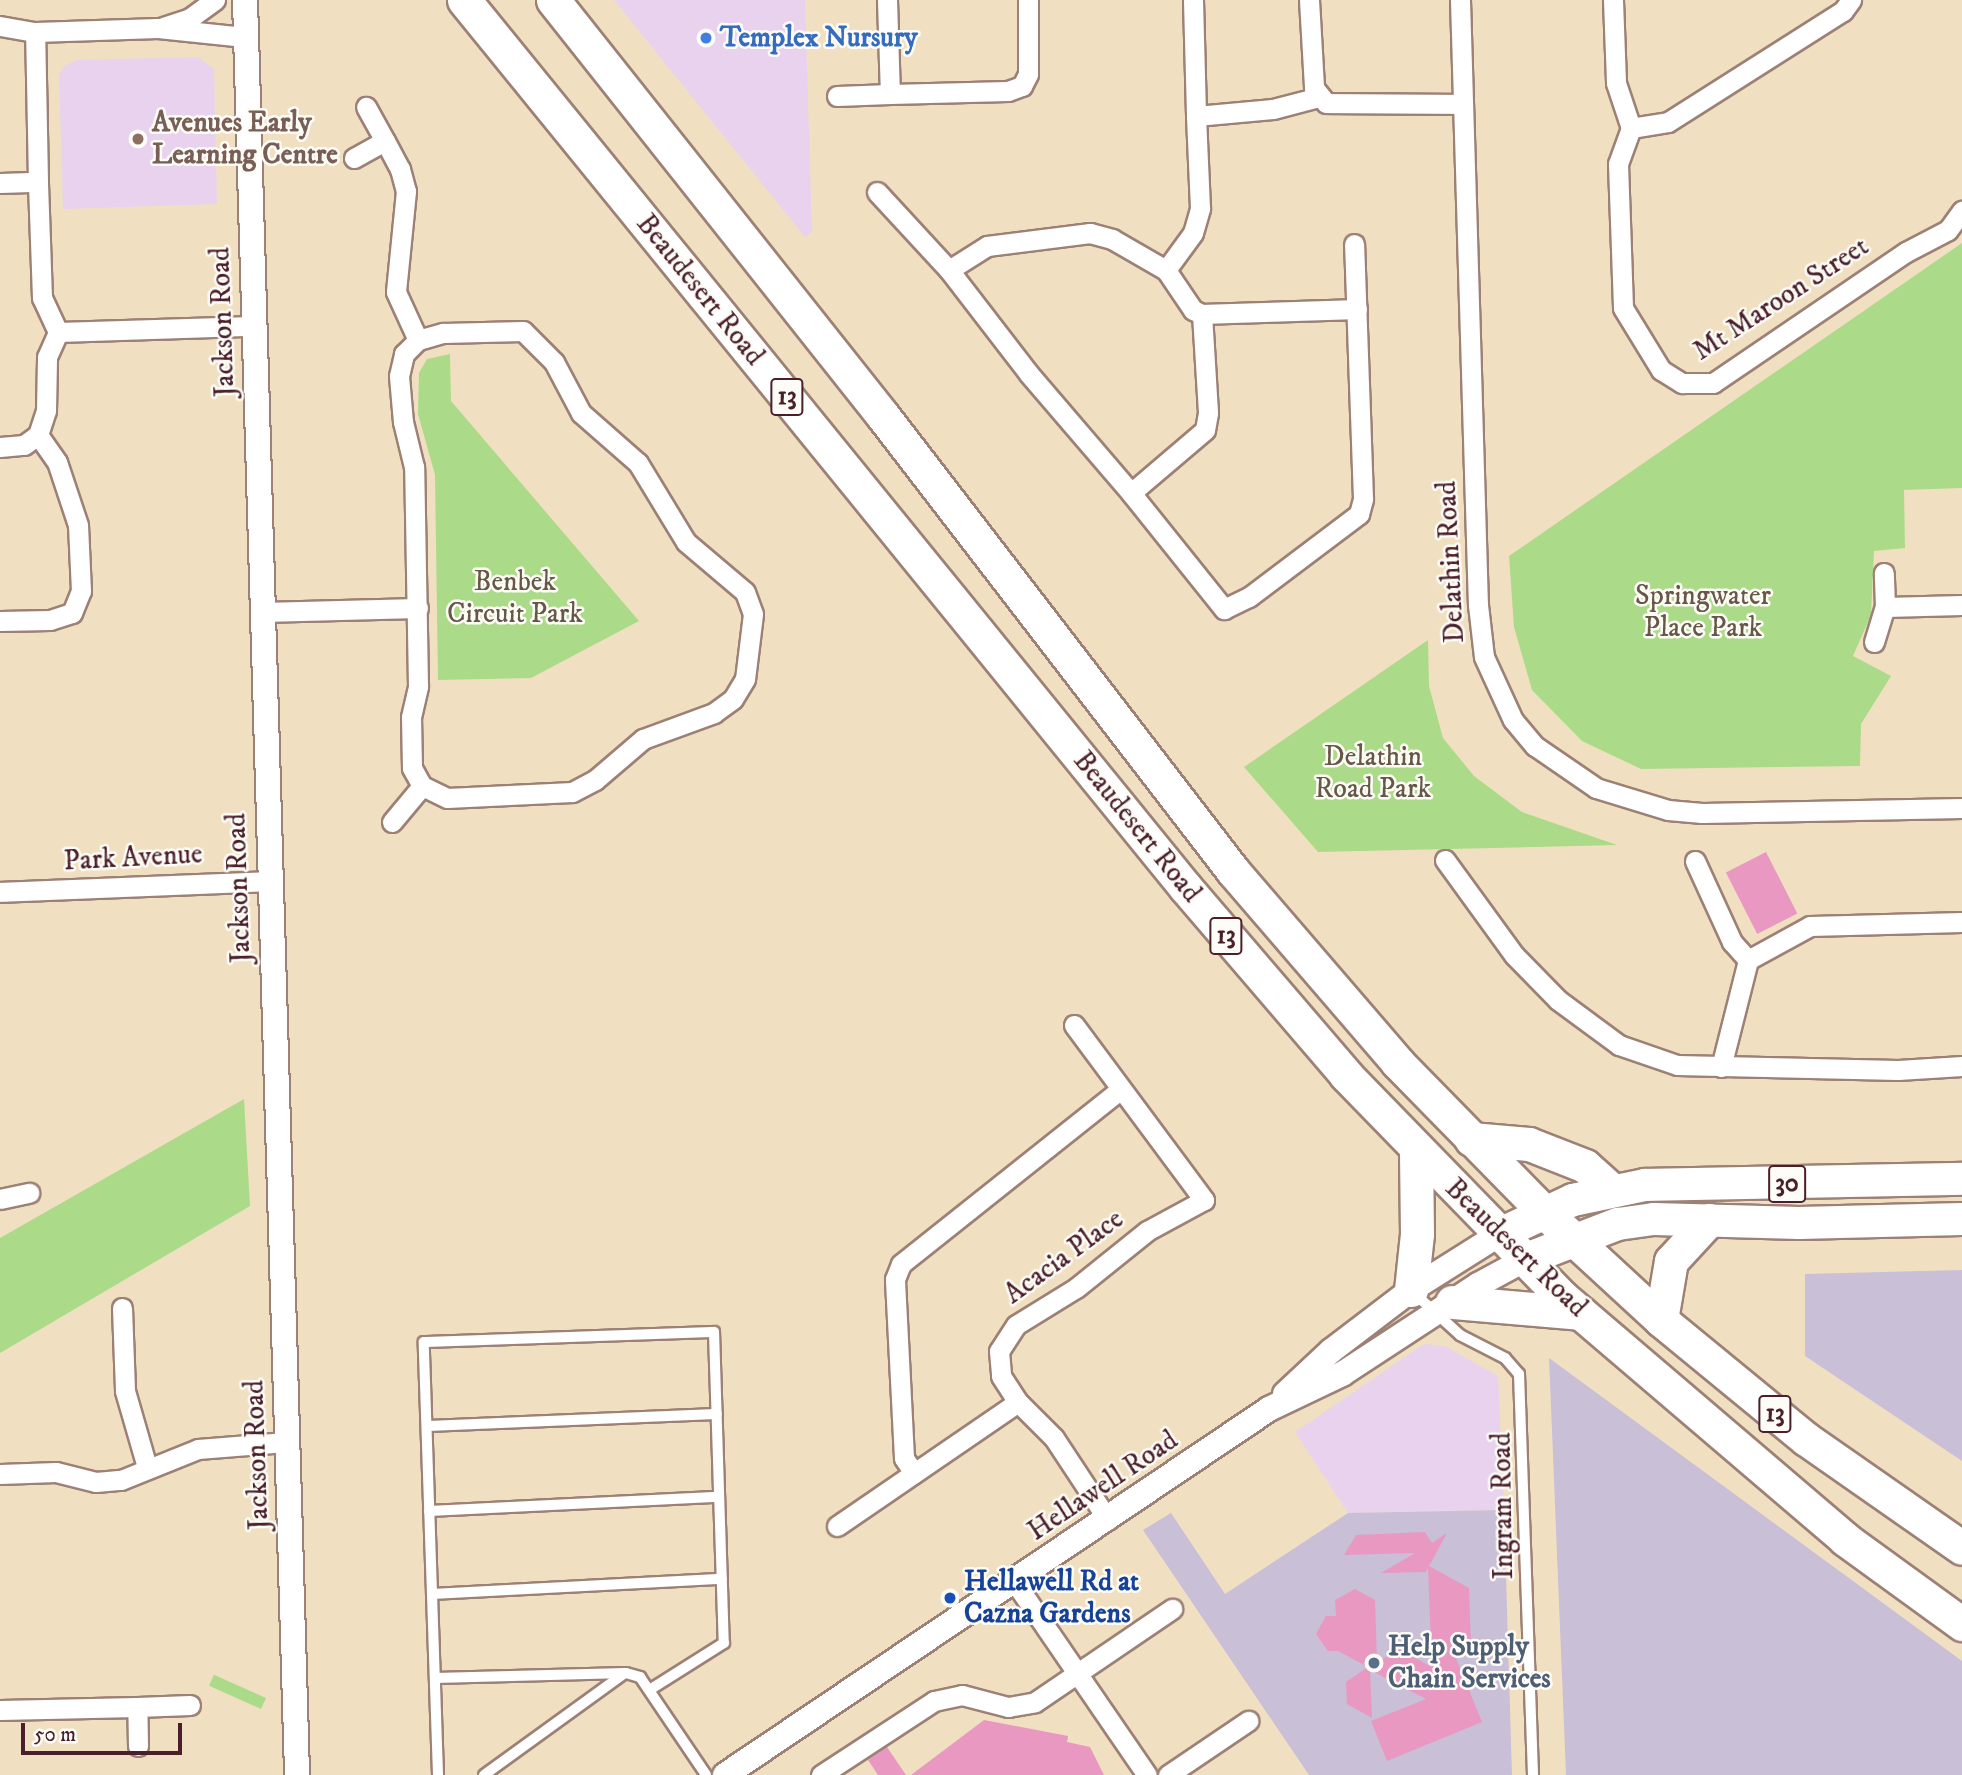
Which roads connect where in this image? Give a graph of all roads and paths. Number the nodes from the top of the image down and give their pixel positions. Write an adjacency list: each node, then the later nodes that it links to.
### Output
1 (215, 0): 13 (street)
2 (244, 0): 15 (street, Jackson Road)
3 (464, 0): 61 (highway, Beaudesert Road / 13)
4 (553, 0): 60 (highway, Beaudesert Road / 13)
5 (887, 0): 16 (street)
6 (1028, 0): 16 (street)
7 (1193, 0): 21 (street)
8 (1309, 0): 18 (street)
9 (1460, 0): 19 (street, Delathin Road)
10 (1613, 0): 22 (street)
11 (1851, 0): 22 (street)
12 (0, 26): 14 (street)
13 (158, 29): 14 (street); 15 (street)
14 (35, 32): 25 (street)
15 (245, 37): 34 (street, Jackson Road)
16 (890, 94): 17 (street)
17 (837, 96)
18 (1320, 97): 19 (street); 21 (street)
19 (1463, 104): 48 (street, Delathin Road)
20 (366, 107): 23 (street)
21 (1196, 116): 31 (street)
22 (1631, 128): 28 (street, Mt Maroon Street)
23 (385, 141): 24 (street); 36 (street)
24 (354, 158)
25 (38, 182): 26 (street); 35 (street)
26 (0, 183)
27 (877, 192): 30 (street)
28 (1962, 211)
29 (1354, 244): 32 (street)
30 (949, 270): 31 (street); 39 (street)
31 (1166, 270): 33 (street)
32 (1357, 309): 33 (street); 39 (street)
33 (1202, 314): 39 (street)
34 (253, 326): 35 (street); 44 (street, Jackson Road)
35 (58, 332): 37 (street)
36 (418, 340): 43 (street); 47 (street)
37 (38, 435): 38 (street); 45 (street)
38 (0, 447)
39 (1131, 493)
40 (1884, 573): 42 (street)
41 (1962, 605): 42 (street)
42 (1885, 607): 46 (street)
43 (418, 608): 44 (street); 47 (street)
44 (261, 612): 52 (street, Jackson Road)
45 (0, 621)
46 (1874, 642)
47 (422, 786): 49 (street)
48 (1962, 808)
49 (392, 822)
50 (1445, 860): 58 (street)
51 (1695, 861): 55 (street)
52 (269, 880): 53 (street, Park Avenue); 79 (street, Jackson Road)
53 (0, 892)
54 (1962, 922): 55 (street)
55 (1748, 960): 58 (street)
56 (1074, 1025): 59 (street)
57 (1962, 1066): 58 (street)
58 (1721, 1067)
59 (1121, 1088): 76 (street, Acacia Place); 82 (street)
60 (1471, 1139): 63 (highway); 66 (highway, Beaudesert Road / 13)
61 (1416, 1149): 69 (highway, Beaudesert Road / 13); 72 (highway)
62 (1962, 1178): 63 (main road, 30)
63 (1612, 1189): 66 (main road)
64 (29, 1193): 65 (street)
65 (0, 1199)
66 (1542, 1212): 69 (main road); 70 (highway, Beaudesert Road / 13)
67 (1962, 1219): 68 (main road, 30)
68 (1709, 1220): 70 (main road, 30); 75 (highway)
69 (1500, 1234): 71 (highway, Beaudesert Road / 13); 72 (street, Hellawell Road)
70 (1572, 1240): 71 (main road, 30); 75 (highway, Beaudesert Road / 13)
71 (1524, 1260): 72 (street, Hellawell Road); 74 (highway, Beaudesert Road / 13)
72 (1432, 1302): 74 (highway); 85 (street, Hellawell Road); 110 (lane, Ingram Road)
73 (122, 1308): 80 (street)
74 (1581, 1313): 92 (highway, Beaudesert Road / 13)
75 (1661, 1320): 87 (highway, Beaudesert Road / 13)
76 (1018, 1402): 82 (street); 85 (street, Acacia Place)
77 (717, 1414): 78 (lane); 78 (lane); 83 (lane)
78 (427, 1426): 84 (lane)
79 (286, 1442): 80 (street); 102 (street, Jackson Road)
80 (147, 1467): 81 (street)
81 (0, 1474)
82 (914, 1474): 86 (street)
83 (719, 1497): 84 (lane); 88 (lane)
84 (429, 1511): 90 (lane)
85 (1108, 1520): 89 (street, Hellawell Road)
86 (838, 1526)
87 (1962, 1548)
88 (722, 1579): 90 (lane); 96 (lane)
89 (1014, 1581): 94 (street); 106 (street, Hellawell Road)
90 (432, 1594): 95 (lane)
91 (1172, 1609): 94 (street)
92 (1962, 1624)
93 (626, 1673): 95 (lane); 96 (lane); 104 (lane)
94 (1078, 1673): 107 (street); 108 (street)
95 (435, 1678): 103 (lane)
96 (651, 1689): 105 (lane)
97 (190, 1704): 98 (street)
98 (137, 1707): 99 (street); 101 (street)
99 (0, 1710)
100 (1248, 1721): 109 (street)
101 (138, 1746)
102 (297, 1775)
103 (438, 1775)
104 (484, 1775)
105 (706, 1775)
106 (725, 1775)
107 (821, 1775)
108 (1147, 1775)
109 (1168, 1775)
110 (1533, 1775)

